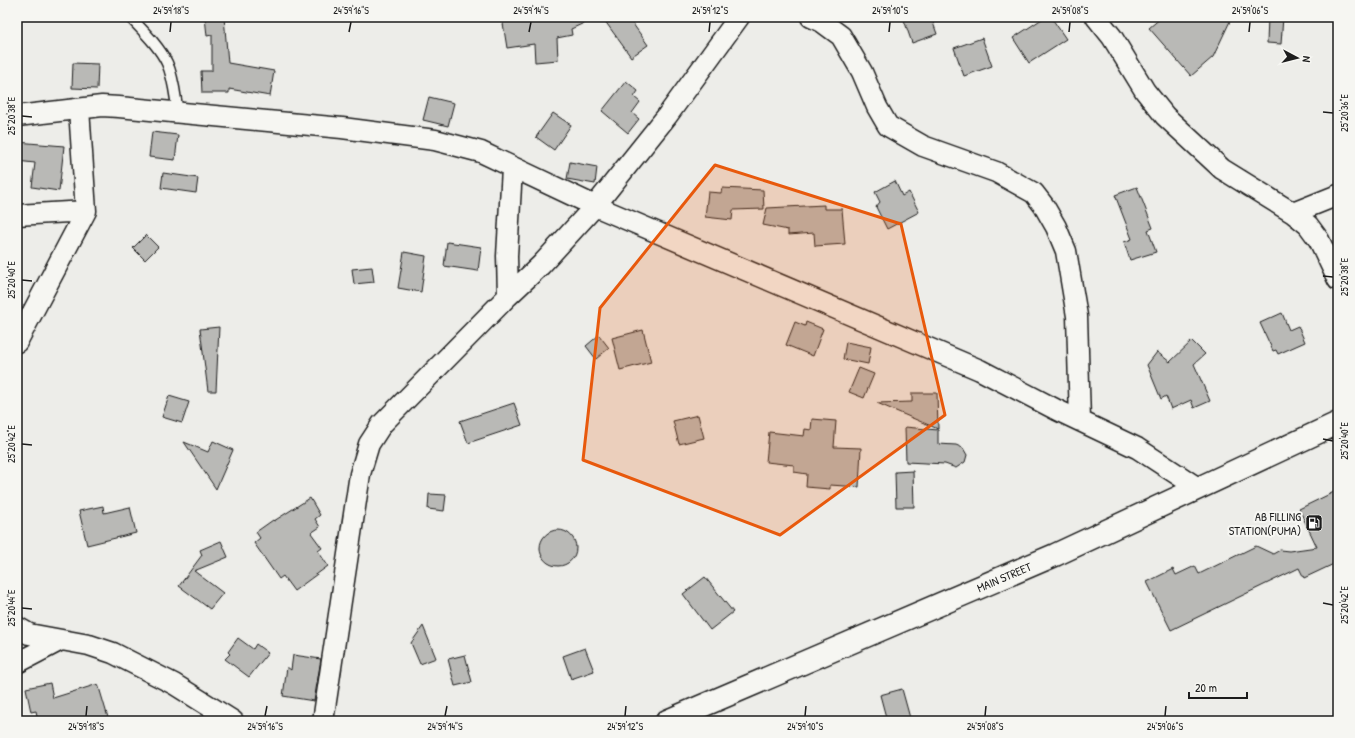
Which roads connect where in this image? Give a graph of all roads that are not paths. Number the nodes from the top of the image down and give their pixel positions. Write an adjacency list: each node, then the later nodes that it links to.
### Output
1 (130, 17): 6 (lane)
2 (739, 17): 10 (street)
3 (810, 17): 17 (street)
4 (1096, 17): 12 (street)
5 (79, 109): 6 (street); 7 (street); 11 (street)
6 (178, 112): 8 (street)
7 (17, 116)
8 (512, 168): 10 (street); 15 (street)
9 (1338, 195): 12 (street)
10 (595, 206): 15 (street); 17 (street)
11 (86, 211): 13 (street); 16 (street)
12 (1292, 213): 14 (street)
13 (17, 215)
14 (1338, 280)
15 (508, 296): 24 (street)
16 (17, 342)
17 (1080, 421): 19 (street)
18 (1338, 423): 19 (highway, MAIN STREET)
19 (1198, 488): 25 (highway, MAIN STREET)
20 (17, 628): 21 (street)
21 (61, 640): 22 (street); 23 (street)
22 (17, 663)
23 (233, 721)
24 (323, 721)
25 (667, 721)

